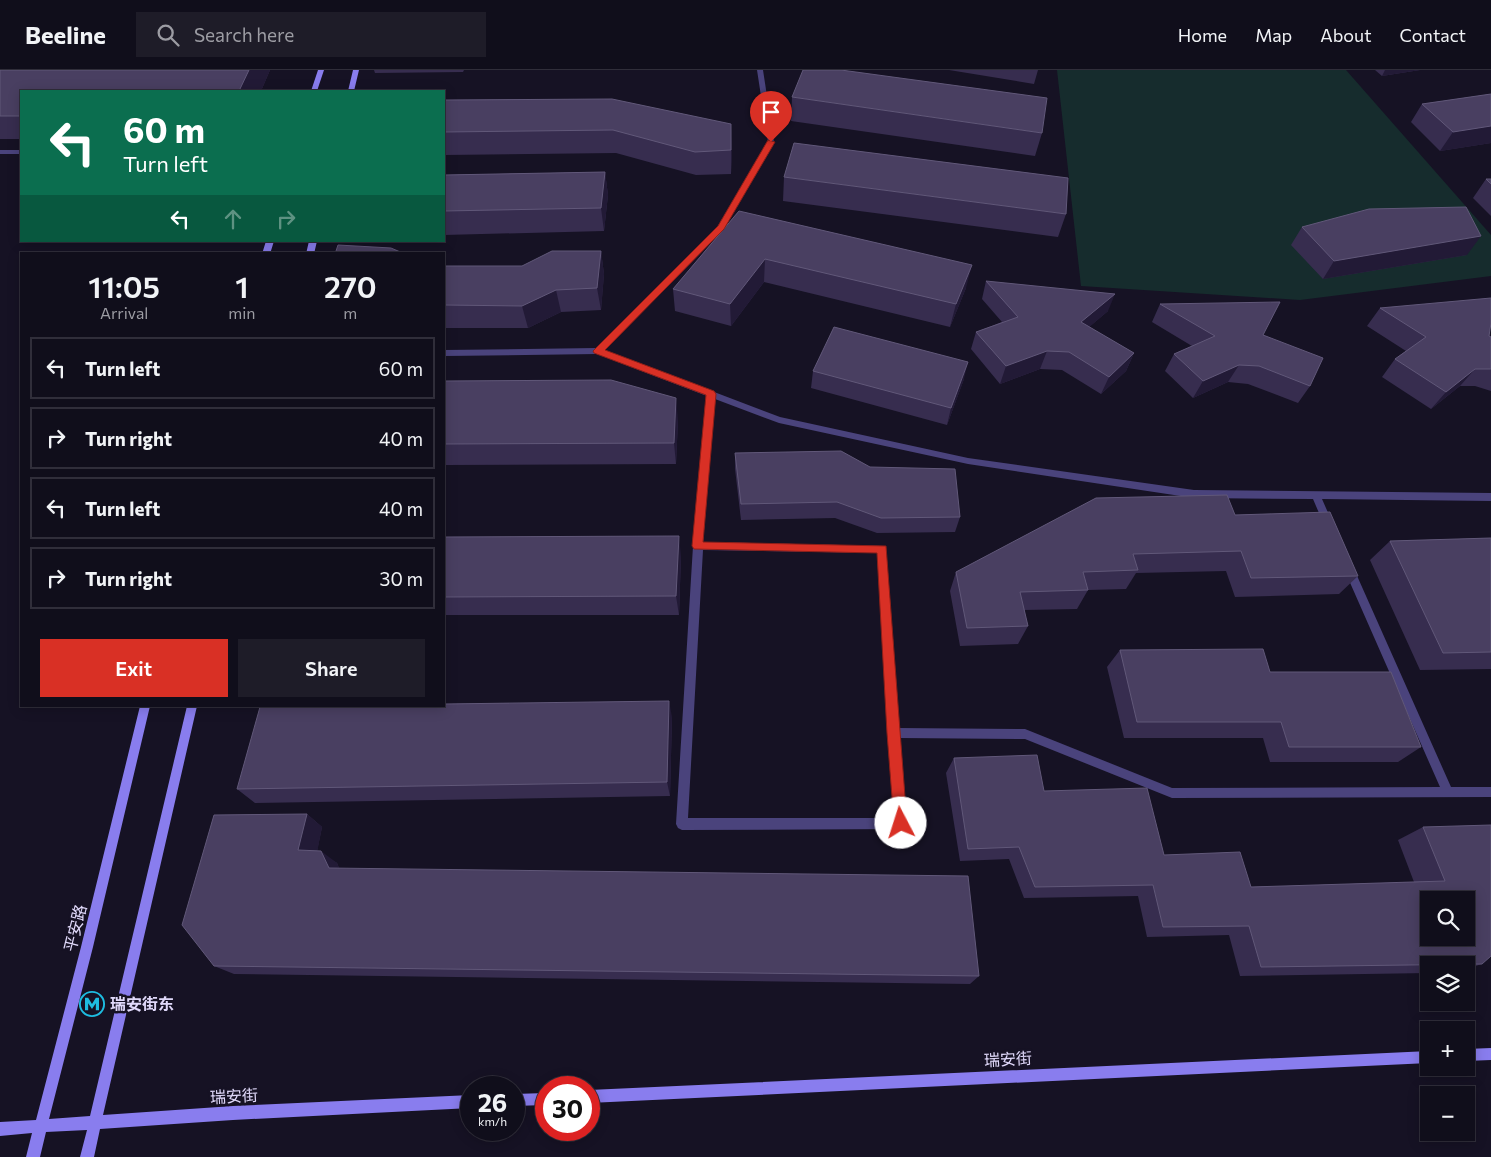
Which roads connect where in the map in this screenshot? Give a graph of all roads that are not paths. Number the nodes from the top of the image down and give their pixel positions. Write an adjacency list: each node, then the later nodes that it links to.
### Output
1 (321, 70): 4 (main road)
2 (356, 70): 5 (main road)
3 (760, 70): 8 (street)
4 (314, 90)
5 (351, 90)
6 (0, 152): 7 (street)
7 (20, 152)
8 (598, 351): 9 (street); 10 (street)
9 (445, 353)
10 (711, 394): 11 (street); 14 (street)
11 (1316, 496): 12 (street); 13 (street)
12 (1491, 497)
13 (1332, 531)
14 (698, 546): 18 (street); 18 (street)
15 (1344, 558): 19 (street)
16 (145, 707): 27 (main road, 平安路)
17 (192, 707): 26 (main road)
18 (893, 733): 19 (street)
19 (1448, 792): 20 (street)
20 (1491, 792)
21 (1491, 1054): 22 (main road)
22 (1475, 1055)
23 (1420, 1057): 24 (main road, 瑞安街)
24 (600, 1096)
25 (460, 1103): 26 (main road, 瑞安街)
26 (94, 1124): 27 (main road, 瑞安街); 30 (main road)
27 (41, 1127): 28 (main road, 瑞安街); 29 (main road, 平安路)
28 (0, 1130)
29 (33, 1157)
30 (87, 1157)

